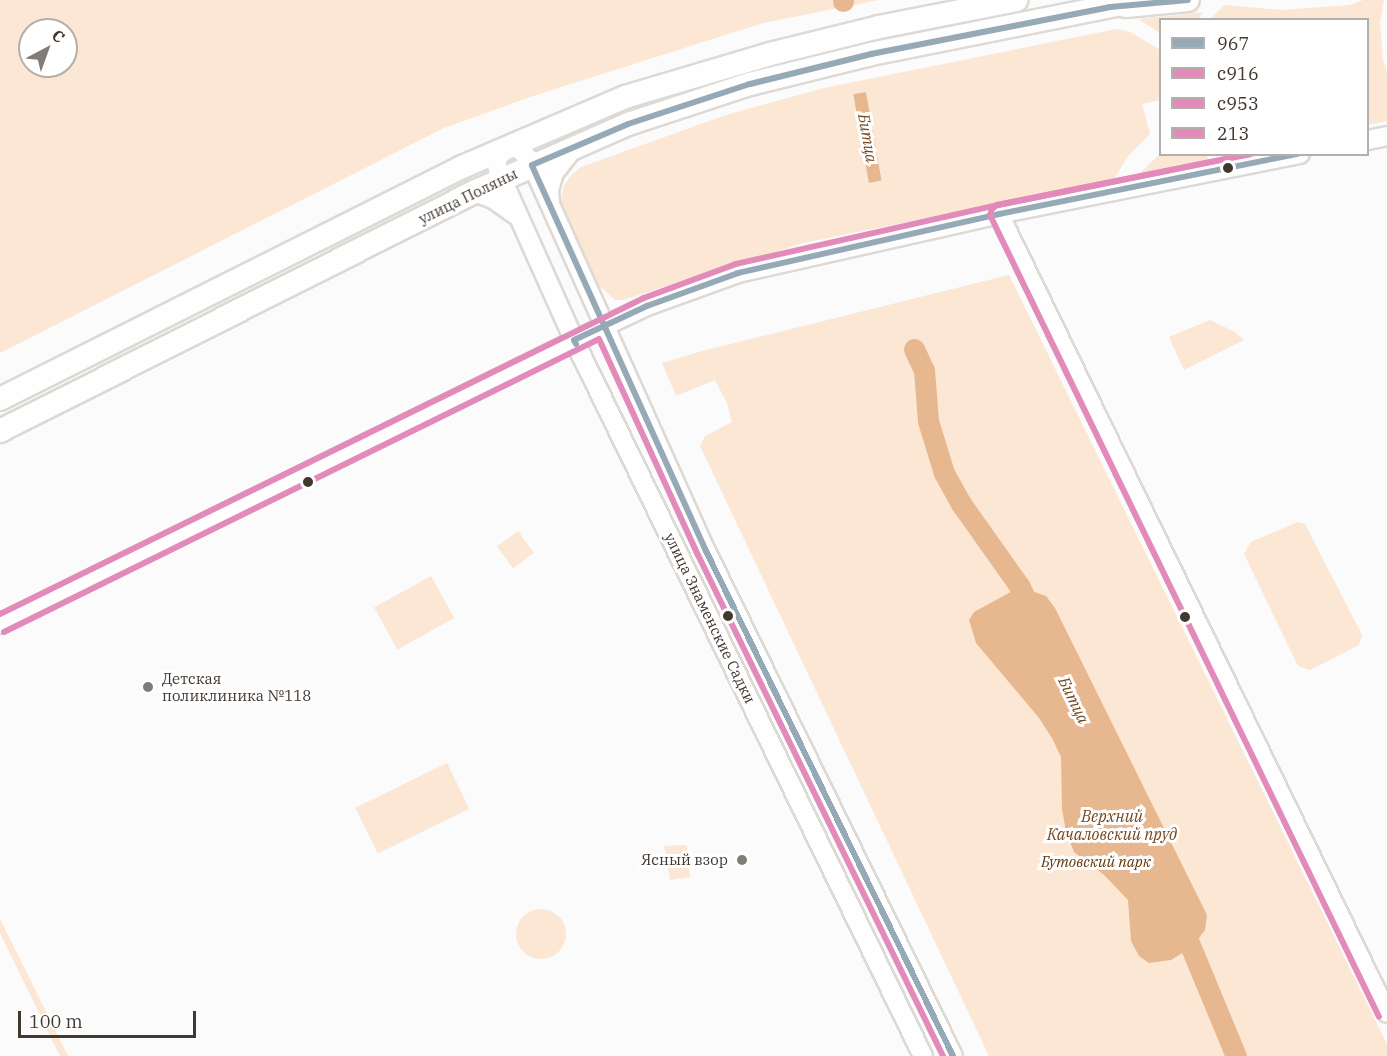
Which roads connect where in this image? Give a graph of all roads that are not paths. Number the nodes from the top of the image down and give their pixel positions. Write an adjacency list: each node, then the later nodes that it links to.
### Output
1 (1016, 0): 7 (main road, улица Поляны)
2 (1142, 0): 4 (main road, улица Поляны)
3 (1188, 0): 4 (main road)
4 (1110, 7): 8 (main road, улица Поляны)
5 (1387, 136): 6 (street)
6 (1369, 140)
7 (508, 146): 10 (street); 11 (street); 18 (main road, улица Поляны)
8 (575, 147): 10 (main road, улица Поляны); 13 (street)
9 (1290, 156): 14 (street)
10 (532, 165): 11 (main road, улица Поляны); 13 (street, улица Знаменские Садки)
11 (501, 179): 12 (main road, улица Поляны); 15 (street, улица Знаменские Садки)
12 (474, 192): 15 (street); 19 (main road, улица Поляны)
13 (551, 210): 16 (street, улица Знаменские Садки)
14 (999, 214): 16 (street); 23 (street)
15 (520, 218): 17 (street, улица Знаменские Садки)
16 (603, 327): 17 (street); 22 (street, улица Знаменские Садки)
17 (574, 340): 20 (street); 21 (street, улица Знаменские Садки)
18 (0, 399)
19 (0, 431)
20 (0, 624)
21 (771, 745): 22 (street); 24 (street, улица Знаменские Садки)
22 (810, 764): 25 (street, улица Знаменские Садки)
23 (1387, 1013)
24 (923, 1056)
25 (953, 1056)

